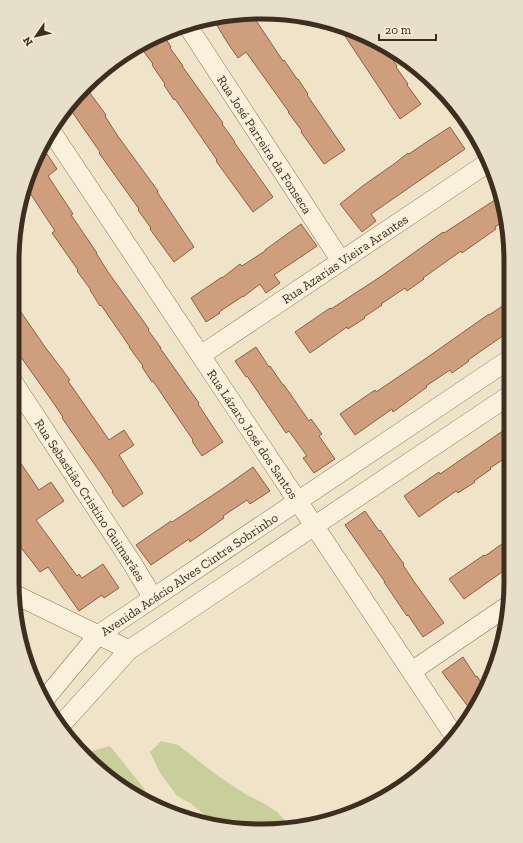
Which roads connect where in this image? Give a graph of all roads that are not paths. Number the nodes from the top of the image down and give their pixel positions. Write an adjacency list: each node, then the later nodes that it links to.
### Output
1 (190, 30): 4 (street, Rua José Parreira da Fonseca)
2 (55, 134): 5 (street, Rua Lázaro José dos Santos)
3 (484, 165): 4 (street, Rua Azarias Vieira Arantes)
4 (341, 261): 5 (street, Rua Azarias Vieira Arantes)
5 (201, 355): 9 (street, Rua Lázaro José dos Santos)
6 (504, 363): 9 (street, Avenida Acácio Alves Cintra Sobrinho)
7 (19, 391): 12 (street, Rua Sebastião Cristino Guimarães)
8 (504, 399): 10 (street)
9 (298, 501): 10 (street, Rua Lázaro José dos Santos); 12 (street, Avenida Acácio Alves Cintra Sobrinho)
10 (314, 525): 15 (street); 16 (street, Rua Lázaro José dos Santos)
11 (20, 597): 14 (street)
12 (153, 598): 14 (street, Avenida Acácio Alves Cintra Sobrinho)
13 (502, 610): 16 (street)
14 (98, 635): 15 (street); 17 (street, Avenida Acácio Alves Cintra Sobrinho)
15 (129, 650): 18 (street)
16 (412, 671): 19 (street, Rua Lázaro José dos Santos)
17 (47, 696)
18 (64, 722)
19 (452, 731)

